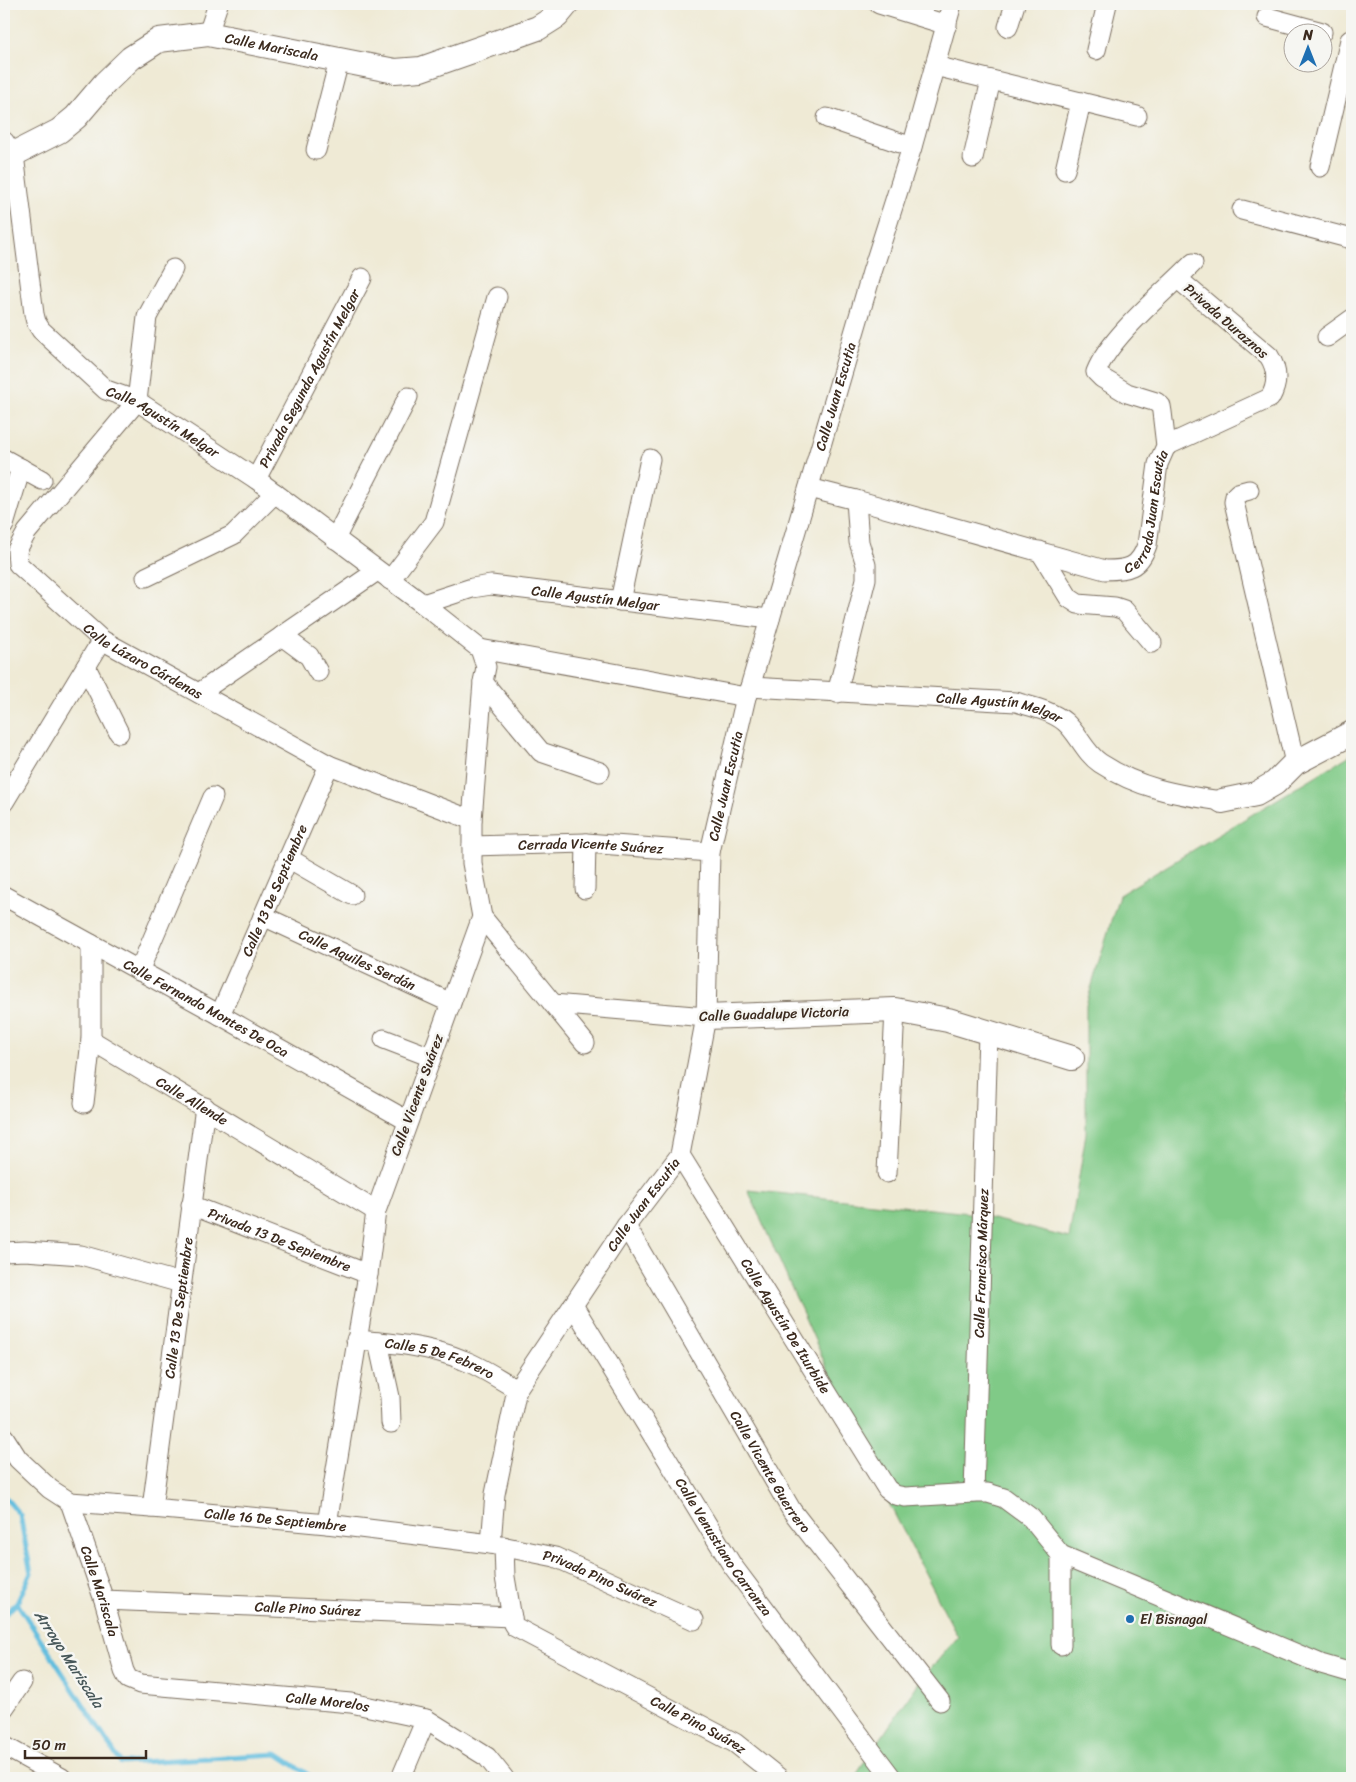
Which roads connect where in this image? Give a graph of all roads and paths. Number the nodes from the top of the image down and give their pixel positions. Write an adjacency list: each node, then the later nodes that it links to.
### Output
1 (218, 4): 11 (street)
2 (567, 4): 15 (street, Calle Mariscala)
3 (879, 4): 9 (street)
4 (952, 4): 9 (street, Calle Juan Escutia)
5 (1015, 4): 10 (street)
6 (1107, 4): 14 (street)
7 (1266, 17): 8 (street)
8 (1284, 22)
9 (946, 25): 16 (street, Calle Juan Escutia)
10 (1008, 27)
11 (208, 34): 15 (street, Calle Mariscala); 23 (street, Calle Mariscala)
12 (1334, 36): 13 (street)
13 (1351, 41): 25 (street)
14 (1096, 50)
15 (339, 61): 22 (street)
16 (935, 66): 17 (street); 21 (street, Calle Juan Escutia)
17 (992, 80): 18 (street); 24 (street)
18 (1080, 102): 19 (street); 26 (street)
19 (1137, 116)
20 (827, 118): 21 (street)
21 (912, 147): 44 (street, Calle Juan Escutia)
22 (316, 150)
23 (7, 152): 37 (street, Calle Agustín Melgar)
24 (973, 158)
25 (1320, 167)
26 (1065, 170)
27 (1242, 210): 28 (street)
28 (1352, 239)
29 (1194, 263): 32 (street, Cerrada Juan Escutia)
30 (173, 269): 37 (street)
31 (362, 278): 42 (street, Privada Segunda Agustín Melgar)
32 (1178, 279): 38 (street, Cerrada Juan Escutia); 38 (street, Privada Duraznos)
33 (497, 297): 51 (street)
34 (1352, 319): 35 (street)
35 (1328, 337)
36 (408, 397): 49 (street)
37 (137, 401): 42 (street, Calle Agustín Melgar); 57 (street, Calle Lázaro Cárdenas)
38 (1166, 446): 50 (street, Cerrada Juan Escutia)
39 (4, 459): 41 (street)
40 (650, 459): 53 (street)
41 (21, 468): 43 (street); 48 (street)
42 (256, 479): 46 (street, Calle Agustín Melgar)
43 (42, 480)
44 (809, 488): 47 (street, Cerrada Juan Escutia); 55 (street, Calle Juan Escutia)
45 (1249, 490): 68 (street)
46 (275, 493): 49 (street, Calle Agustín Melgar); 52 (street)
47 (856, 500): 50 (street, Cerrada Juan Escutia); 65 (street)
48 (4, 525)
49 (335, 539): 51 (street, Calle Agustín Melgar)
50 (1040, 551): 58 (street)
51 (384, 575): 54 (street, Calle Agustín Melgar); 56 (street)
52 (146, 577)
53 (620, 601): 54 (street, Calle Agustín Melgar); 55 (street, Calle Agustín Melgar)
54 (423, 604): 59 (street, Calle Agustín Melgar)
55 (770, 619): 63 (street, Calle Juan Escutia)
56 (282, 636): 61 (street); 64 (street)
57 (102, 640): 60 (street); 64 (street, Calle Lázaro Cárdenas)
58 (1152, 642)
59 (480, 649): 62 (street); 63 (street, Calle Agustín Melgar)
60 (86, 667): 66 (street); 73 (street)
61 (318, 672)
62 (485, 675): 70 (street); 74 (street)
63 (748, 692): 65 (street, Calle Agustín Melgar); 77 (street, Calle Juan Escutia)
64 (199, 693): 69 (street, Calle Lázaro Cárdenas)
65 (837, 693): 72 (street, Calle Agustín Melgar)
66 (119, 733)
67 (1352, 733): 68 (street)
68 (1296, 763): 72 (street)
69 (329, 765): 74 (street, Calle Lázaro Cárdenas); 78 (street, Calle 13 De Septiembre)
70 (600, 772)
71 (213, 797): 85 (street)
72 (1222, 801)
73 (4, 802)
74 (472, 820): 76 (street)
75 (586, 843): 76 (street, Cerrada Vicente Suárez); 77 (street, Cerrada Vicente Suárez); 79 (street)
76 (472, 846): 83 (street)
77 (710, 852): 90 (street, Calle Juan Escutia)
78 (288, 858): 80 (street); 82 (street, Calle 13 De Septiembre)
79 (585, 889)
80 (352, 894)
81 (4, 896): 84 (street, Calle Fernando Montes De Oca)
82 (263, 916): 86 (street, Calle Aquiles Serdán); 89 (street, Calle 13 De Septiembre)
83 (482, 916): 86 (street, Calle Vicente Suárez); 87 (street)
84 (91, 944): 85 (street, Calle Fernando Montes De Oca); 93 (street)
85 (139, 971): 89 (street, Calle Fernando Montes De Oca)
86 (451, 1003): 95 (street, Calle Vicente Suárez)
87 (553, 1004): 90 (street, Calle Guadalupe Victoria); 94 (street)
88 (895, 1010): 90 (street, Calle Guadalupe Victoria); 91 (street, Calle Guadalupe Victoria); 101 (street)
89 (220, 1015): 99 (street, Calle Fernando Montes De Oca)
90 (706, 1018): 100 (street, Calle Juan Escutia)
91 (988, 1033): 96 (street, Calle Guadalupe Victoria); 114 (street, Calle Francisco Márquez)
92 (384, 1039): 95 (street)
93 (91, 1040): 97 (street); 98 (street, Calle Allende)
94 (585, 1043)
95 (431, 1057): 99 (street, Calle Vicente Suárez)
96 (1072, 1058)
97 (84, 1103)
98 (205, 1107): 102 (street, Calle 13 De Septiembre); 103 (street, Calle Allende)
99 (408, 1121): 103 (street, Calle Vicente Suárez)
100 (680, 1155): 104 (street, Calle Juan Escutia); 114 (street, Calle Agustín De Iturbide)
101 (887, 1173)
102 (191, 1205): 106 (street, Privada 13 De Sepiembre); 107 (street, Calle 13 De Septiembre)
103 (376, 1211): 106 (street, Calle Vicente Suárez)
104 (626, 1226): 108 (street, Calle Juan Escutia); 127 (street, Calle Vicente Guerrero)
105 (4, 1252): 107 (street)
106 (368, 1274): 109 (street, Calle Vicente Suárez)
107 (181, 1283): 116 (street, Calle 13 De Septiembre)
108 (573, 1305): 111 (street, Calle Juan Escutia); 135 (street, Calle Venustiano Carranza)
109 (356, 1340): 110 (street, Calle 5 De Febrero); 117 (street, Calle Vicente Suárez)
110 (378, 1342): 111 (street, Calle 5 De Febrero); 112 (street)
111 (517, 1390): 118 (street, Calle Juan Escutia)
112 (391, 1423)
113 (4, 1437): 115 (street, Calle 16 De Septiembre)
114 (974, 1493): 119 (street)
115 (70, 1502): 116 (street, Calle 16 De Septiembre); 120 (street, Calle Mariscala)
116 (152, 1508): 117 (street, Calle 16 De Septiembre)
117 (327, 1524): 118 (street, Calle 16 De Septiembre)
118 (498, 1545): 121 (street); 122 (street, Privada Pino Suárez)
119 (1062, 1555): 123 (street); 124 (street)
120 (104, 1600): 121 (street, Calle Pino Suárez); 125 (street, Calle Mariscala)
121 (512, 1617): 134 (street, Calle Pino Suárez)
122 (694, 1620)
123 (1062, 1645)
124 (1352, 1673)
125 (128, 1679): 129 (street, Calle Morelos)
126 (22, 1682): 128 (street)
127 (940, 1701)
128 (4, 1708)
129 (426, 1719): 132 (street); 133 (street, Calle Morelos)
130 (4, 1746): 131 (street)
131 (62, 1778)
132 (401, 1778)
133 (504, 1778)
134 (779, 1778)
135 (892, 1778)

